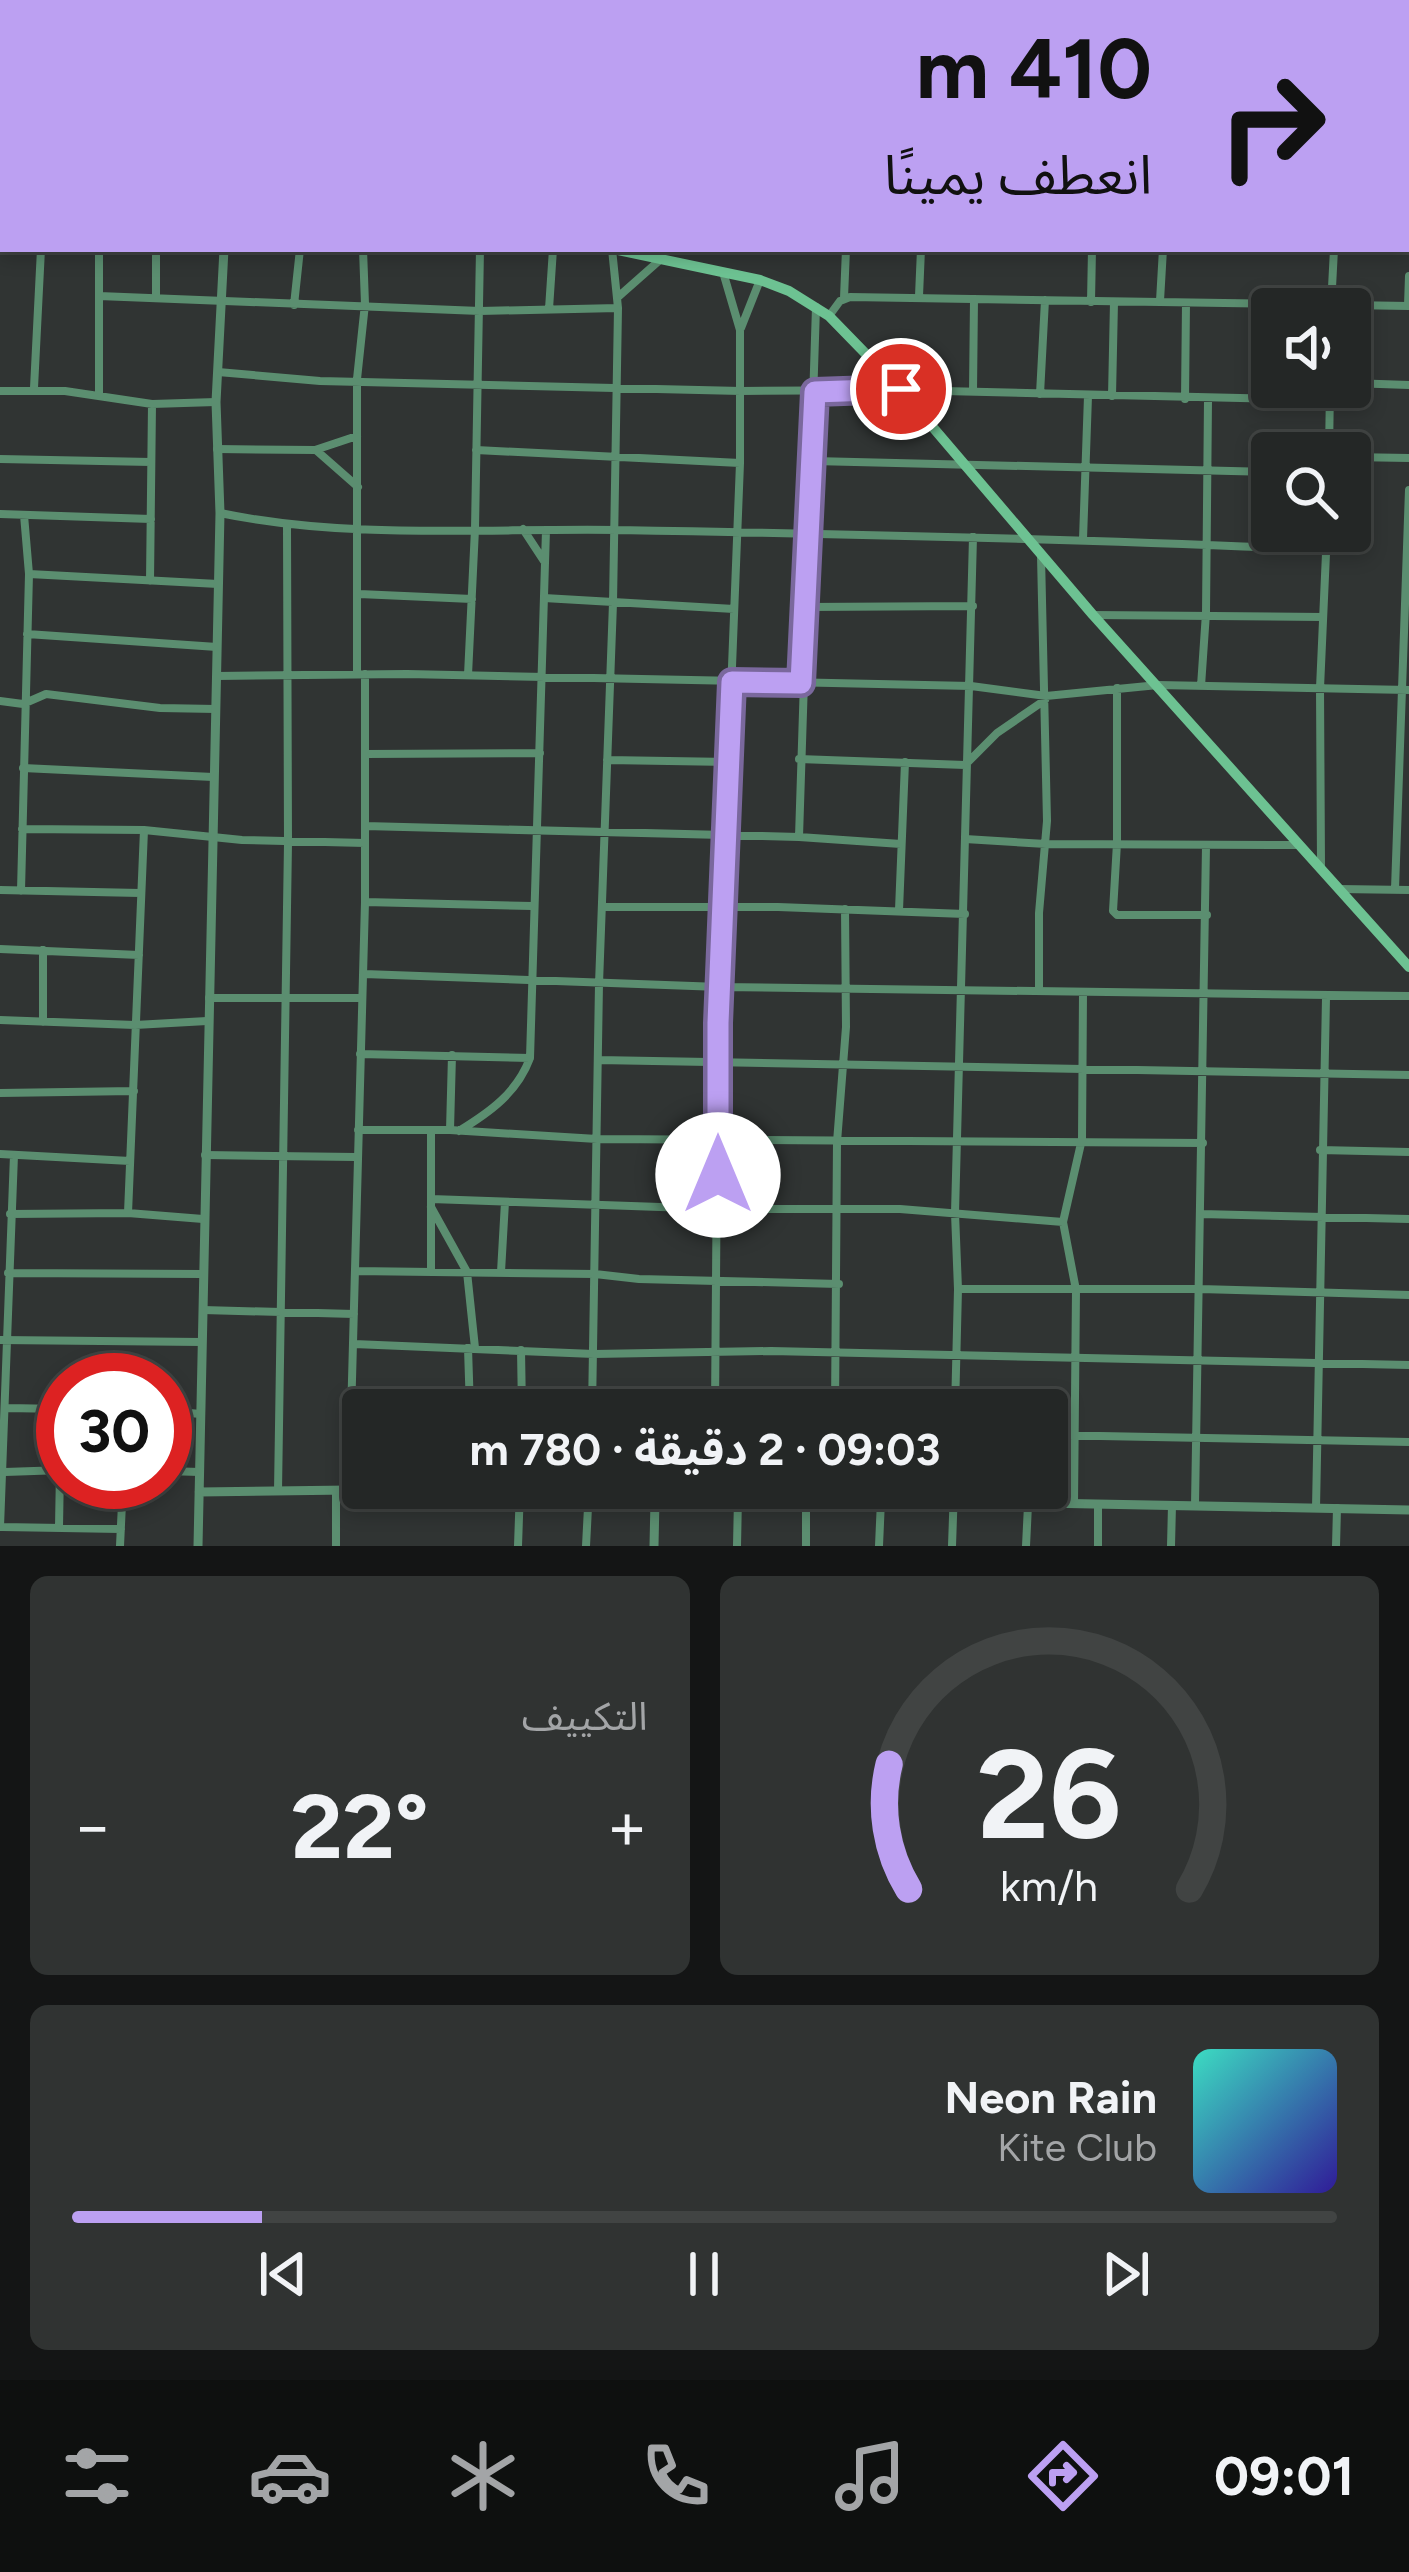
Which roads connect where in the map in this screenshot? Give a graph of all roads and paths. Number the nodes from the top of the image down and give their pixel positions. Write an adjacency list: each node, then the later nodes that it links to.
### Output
1 (40, 252): 49 (street)
2 (99, 252): 21 (street)
3 (156, 252): 22 (street)
4 (224, 252): 27 (street)
5 (300, 252): 35 (street)
6 (363, 252): 33 (street)
7 (480, 252): 40 (street)
8 (554, 252): 39 (street)
9 (613, 252): 31 (street)
10 (629, 252): 16 (main road)
11 (846, 252): 24 (street)
12 (922, 252): 23 (street)
13 (1092, 252): 28 (street)
14 (1163, 252): 30 (street)
15 (1334, 252): 20 (street)
16 (661, 258): 17 (main road); 31 (street)
17 (723, 271): 19 (main road); 42 (street)
18 (1409, 276): 37 (street)
19 (760, 280): 38 (main road); 42 (street)
20 (1332, 288)
21 (100, 296): 22 (street); 56 (street)
22 (156, 296): 27 (street)
23 (920, 296): 24 (street); 25 (street)
24 (844, 298): 41 (street)
25 (974, 299): 26 (street); 52 (street)
26 (1045, 300): 28 (street); 55 (street)
27 (224, 302): 35 (street); 43 (street)
28 (1091, 302): 29 (street)
29 (1114, 302): 30 (street); 58 (street)
30 (1160, 302): 32 (street)
31 (618, 303): 39 (street); 47 (street)
32 (1186, 303): 34 (street); 59 (street)
33 (365, 304): 35 (street); 40 (street); 44 (street)
34 (1251, 304)
35 (294, 305)
36 (1371, 306): 37 (street)
37 (1408, 306)
38 (816, 307): 41 (main road); 54 (street)
39 (549, 309): 40 (street)
40 (480, 311): 45 (street)
41 (829, 316): 50 (main road)
42 (740, 330): 53 (street)
43 (218, 372): 44 (street); 62 (street)
44 (357, 379): 45 (street); 64 (street)
45 (479, 382): 47 (street); 67 (street)
46 (1371, 384): 48 (street)
47 (616, 386): 53 (street); 68 (street)
48 (1409, 386)
49 (34, 388): 51 (street); 56 (street)
50 (901, 389): 52 (street); 54 (street); 75 (main road)
51 (0, 391)
52 (973, 391): 55 (street)
53 (741, 392): 54 (street); 74 (street)
54 (815, 392): 72 (street)
55 (1040, 394): 57 (street)
56 (99, 395): 63 (street)
57 (1088, 395): 58 (street); 76 (street)
58 (1112, 397): 59 (street)
59 (1185, 399): 61 (street)
60 (1251, 399): 61 (street)
61 (1208, 400): 77 (street)
62 (216, 402): 63 (street); 65 (street)
63 (152, 404): 73 (street)
64 (357, 436): 66 (street); 79 (street)
65 (217, 449): 66 (street); 81 (street)
66 (315, 450): 79 (street)
67 (476, 450): 68 (street); 86 (street)
68 (614, 457): 74 (street); 90 (street)
69 (1371, 457): 70 (street)
70 (1409, 458)
71 (0, 459): 73 (street)
72 (814, 461): 75 (street); 92 (street)
73 (151, 462): 84 (street)
74 (740, 463): 91 (street)
75 (968, 466): 76 (street); 94 (main road)
76 (1084, 469): 77 (street); 95 (street)
77 (1206, 470): 78 (street); 96 (street)
78 (1251, 471)
79 (358, 488): 87 (street)
80 (1409, 490): 129 (street)
81 (220, 513): 85 (street); 103 (street)
82 (0, 514): 83 (street)
83 (24, 515): 84 (street); 101 (street)
84 (151, 519): 102 (street)
85 (287, 526): 87 (street); 119 (street)
86 (475, 529): 87 (street); 88 (street); 106 (street)
87 (359, 530): 104 (street)
88 (523, 530): 89 (street); 100 (street)
89 (545, 530): 90 (street); 100 (street)
90 (611, 530): 91 (street); 107 (street)
91 (739, 532): 92 (street); 110 (street)
92 (809, 533): 93 (street); 109 (street)
93 (973, 537): 94 (street); 108 (street)
94 (1028, 537): 95 (street); 99 (main road)
95 (1083, 539): 96 (street)
96 (1206, 544): 97 (street); 111 (street)
97 (1251, 546)
98 (1326, 552): 113 (street)
99 (1041, 554): 112 (main road); 130 (street)
100 (545, 562): 105 (street)
101 (28, 574): 102 (street); 114 (street)
102 (150, 581): 103 (street)
103 (218, 584): 115 (street)
104 (359, 594): 106 (street); 116 (street)
105 (544, 598): 107 (street); 120 (street)
106 (472, 599): 117 (street)
107 (613, 602): 110 (street); 121 (street)
108 (973, 606): 109 (street); 125 (street)
109 (806, 607): 123 (street)
110 (734, 609): 122 (street)
111 (1206, 614): 112 (street); 113 (street); 126 (street)
112 (1093, 615): 124 (main road)
113 (1323, 617): 128 (street)
114 (27, 634): 115 (street); 132 (street)
115 (217, 647): 118 (street)
116 (361, 674): 117 (street); 119 (street); 135 (street)
117 (468, 675): 120 (street)
118 (217, 676): 119 (street); 133 (street)
119 (288, 676): 152 (street)
120 (542, 678): 121 (street); 134 (street)
121 (610, 681): 122 (street); 137 (street)
122 (732, 682): 123 (street); 138 (street)
123 (801, 683): 125 (street); 136 (street)
124 (1157, 685): 126 (street); 127 (street); 157 (main road)
125 (971, 686): 130 (street); 140 (street)
126 (1201, 686): 128 (street)
127 (1117, 688): 130 (street); 154 (street)
128 (1320, 688): 129 (street); 159 (street)
129 (1405, 690): 161 (street)
130 (1046, 698): 140 (street); 156 (street)
131 (0, 701): 132 (street)
132 (23, 704): 133 (street); 141 (street)
133 (216, 709): 142 (street)
134 (540, 753): 135 (street); 146 (street)
135 (365, 754): 143 (street)
136 (799, 759): 139 (street); 149 (street)
137 (608, 760): 138 (street); 147 (street)
138 (730, 762): 148 (street)
139 (905, 762): 140 (street); 155 (street)
140 (965, 765): 151 (street)
141 (23, 768): 142 (street); 144 (street)
142 (213, 777): 150 (street)
143 (365, 826): 146 (street); 153 (street)
144 (22, 829): 145 (street); 164 (street)
145 (144, 830): 150 (street); 165 (street)
146 (535, 832): 147 (street); 167 (street)
147 (606, 833): 148 (street); 168 (street)
148 (727, 836): 149 (street); 169 (street)
149 (799, 837): 155 (street)
150 (212, 838): 152 (street); 188 (street)
151 (965, 839): 156 (street); 172 (street)
152 (288, 843): 153 (street); 191 (street)
153 (365, 843): 166 (street)
154 (1117, 843): 156 (street); 158 (street); 173 (street)
155 (901, 844): 171 (street)
156 (1046, 844): 184 (street)
157 (1297, 845): 158 (street); 159 (main road)
158 (1206, 846): 173 (street)
159 (1321, 872): 160 (main road)
160 (1336, 889): 161 (street); 177 (main road)
161 (1395, 889): 163 (street)
162 (0, 890): 164 (street)
163 (1409, 890)
164 (21, 891): 165 (street)
165 (140, 893): 176 (street)
166 (365, 902): 167 (street); 178 (street)
167 (532, 906): 179 (street)
168 (603, 908): 169 (street); 180 (street)
169 (723, 908): 170 (street); 181 (street)
170 (845, 909): 171 (street); 182 (street)
171 (898, 910): 172 (street)
172 (965, 914): 183 (street)
173 (1207, 915): 186 (street)
174 (0, 949): 175 (street)
175 (44, 950): 176 (street); 194 (street)
176 (139, 955): 195 (street)
177 (1407, 963)
178 (364, 974): 179 (street); 189 (street)
179 (530, 981): 180 (street); 198 (street)
180 (599, 983): 181 (street); 199 (street)
181 (720, 987): 182 (street); 200 (street)
182 (846, 988): 183 (street); 201 (street)
183 (963, 990): 184 (street); 202 (street)
184 (1039, 992): 185 (street)
185 (1083, 993): 186 (street); 203 (street)
186 (1205, 995): 190 (street); 204 (street)
187 (1409, 997): 190 (street)
188 (208, 998): 191 (street); 193 (street)
189 (361, 998): 191 (street); 196 (street)
190 (1326, 998): 206 (street)
191 (284, 999): 224 (street)
192 (0, 1020): 194 (street)
193 (207, 1021): 195 (street); 222 (street)
194 (44, 1022): 195 (street)
195 (135, 1025): 207 (street)
196 (360, 1054): 197 (street); 209 (street)
197 (452, 1055): 198 (street); 211 (street)
198 (530, 1058): 211 (street)
199 (598, 1060): 200 (street); 212 (street)
200 (718, 1062): 201 (street); 215 (street)
201 (844, 1066): 202 (street); 216 (street)
202 (959, 1068): 203 (street); 214 (street)
203 (1083, 1071): 204 (street); 213 (street)
204 (1204, 1072): 206 (street); 217 (street)
205 (1409, 1075): 206 (street)
206 (1323, 1076): 218 (street)
207 (134, 1091): 208 (street); 225 (street)
208 (0, 1093)
209 (358, 1130): 210 (street); 223 (street)
210 (431, 1130): 211 (street); 227 (street)
211 (455, 1130): 212 (street)
212 (597, 1138): 215 (street); 228 (street)
213 (1082, 1139): 214 (street); 217 (street); 238 (street)
214 (959, 1140): 216 (street); 231 (street)
215 (718, 1141): 216 (street); 230 (street)
216 (837, 1142): 229 (street)
217 (1203, 1143): 234 (street)
218 (1320, 1150): 219 (street); 235 (street)
219 (1409, 1152)
220 (0, 1154): 221 (street)
221 (14, 1155): 225 (street); 232 (street)
222 (205, 1155): 224 (street); 236 (street)
223 (356, 1157): 224 (street); 239 (street)
224 (283, 1158): 254 (street)
225 (131, 1161): 233 (street)
226 (505, 1202): 227 (street); 228 (street); 243 (street)
227 (431, 1203): 240 (street); 241 (street)
228 (596, 1206): 230 (street); 245 (street)
229 (837, 1208): 230 (street); 231 (street); 247 (street)
230 (718, 1209): 246 (street)
231 (955, 1213): 238 (street); 248 (street)
232 (10, 1214): 233 (street); 242 (street)
233 (128, 1214): 236 (street)
234 (1202, 1214): 235 (street); 249 (street)
235 (1320, 1216): 237 (street); 251 (street)
236 (203, 1219): 244 (street)
237 (1409, 1219)
238 (1063, 1222): 250 (street)
239 (354, 1271): 240 (street); 255 (street)
240 (430, 1272): 241 (street)
241 (466, 1272): 243 (street); 259 (street)
242 (8, 1273): 244 (street); 256 (street)
243 (501, 1273): 245 (street)
244 (203, 1274): 253 (street)
245 (595, 1274): 246 (street); 263 (street)
246 (714, 1282): 247 (street); 261 (street)
247 (839, 1284): 262 (street)
248 (958, 1289): 250 (street); 264 (street)
249 (1200, 1289): 250 (street); 251 (street); 266 (street)
250 (1076, 1290): 265 (street)
251 (1319, 1294): 252 (street); 267 (street)
252 (1409, 1295)
253 (203, 1310): 254 (street); 257 (street)
254 (279, 1311): 255 (street); 291 (street)
255 (354, 1314): 258 (street)
256 (3, 1341): 257 (street); 276 (street)
257 (202, 1342): 279 (street)
258 (355, 1344): 259 (street); 269 (street)
259 (471, 1348): 260 (street); 270 (street)
260 (521, 1350): 263 (street); 271 (street)
261 (713, 1351): 262 (street); 263 (street); 273 (street)
262 (838, 1353): 264 (street); 274 (street)
263 (594, 1354): 272 (street)
264 (957, 1355): 265 (street); 275 (street)
265 (1078, 1358): 266 (street); 281 (street)
266 (1199, 1360): 267 (street); 282 (street)
267 (1318, 1364): 268 (street); 283 (street)
268 (1409, 1365)
269 (353, 1389)
270 (470, 1389)
271 (522, 1389)
272 (593, 1389)
273 (714, 1389)
274 (836, 1389)
275 (956, 1389)
276 (6, 1408): 277 (street); 286 (street)
277 (36, 1408)
278 (192, 1414): 279 (street)
279 (201, 1414): 288 (street)
280 (1068, 1436): 281 (street)
281 (1075, 1436): 282 (street); 295 (street)
282 (1197, 1436): 283 (street); 293 (street)
283 (1318, 1439): 284 (street); 298 (street)
284 (1409, 1442)
285 (36, 1471): 286 (street)
286 (4, 1472): 311 (street)
287 (192, 1472): 288 (street)
288 (200, 1472): 292 (street)
289 (336, 1490): 290 (street); 291 (street); 316 (street)
290 (342, 1490)
291 (278, 1491): 292 (street)
292 (199, 1492): 315 (street)
293 (1195, 1504): 296 (street); 298 (street)
294 (1068, 1505): 295 (street)
295 (1074, 1505): 297 (street)
296 (1172, 1505): 297 (street); 326 (street)
297 (1098, 1506): 325 (street)
298 (1316, 1508): 299 (street)
299 (1337, 1508): 310 (street); 327 (street)
300 (60, 1509): 312 (street)
301 (122, 1509): 313 (street)
302 (519, 1509): 317 (street)
303 (588, 1509): 318 (street)
304 (655, 1509): 319 (street)
305 (738, 1509): 320 (street)
306 (806, 1509): 321 (street)
307 (881, 1509): 322 (street)
308 (954, 1509): 323 (street)
309 (1028, 1509): 324 (street)
310 (1409, 1510)
311 (1, 1527): 312 (street)
312 (59, 1527): 313 (street)
313 (121, 1529): 314 (street)
314 (120, 1546)
315 (198, 1546)
316 (336, 1546)
317 (518, 1546)
318 (586, 1546)
319 (655, 1546)
320 (737, 1546)
321 (806, 1546)
322 (879, 1546)
323 (952, 1546)
324 (1026, 1546)
325 (1098, 1546)
326 (1171, 1546)
327 (1336, 1546)

